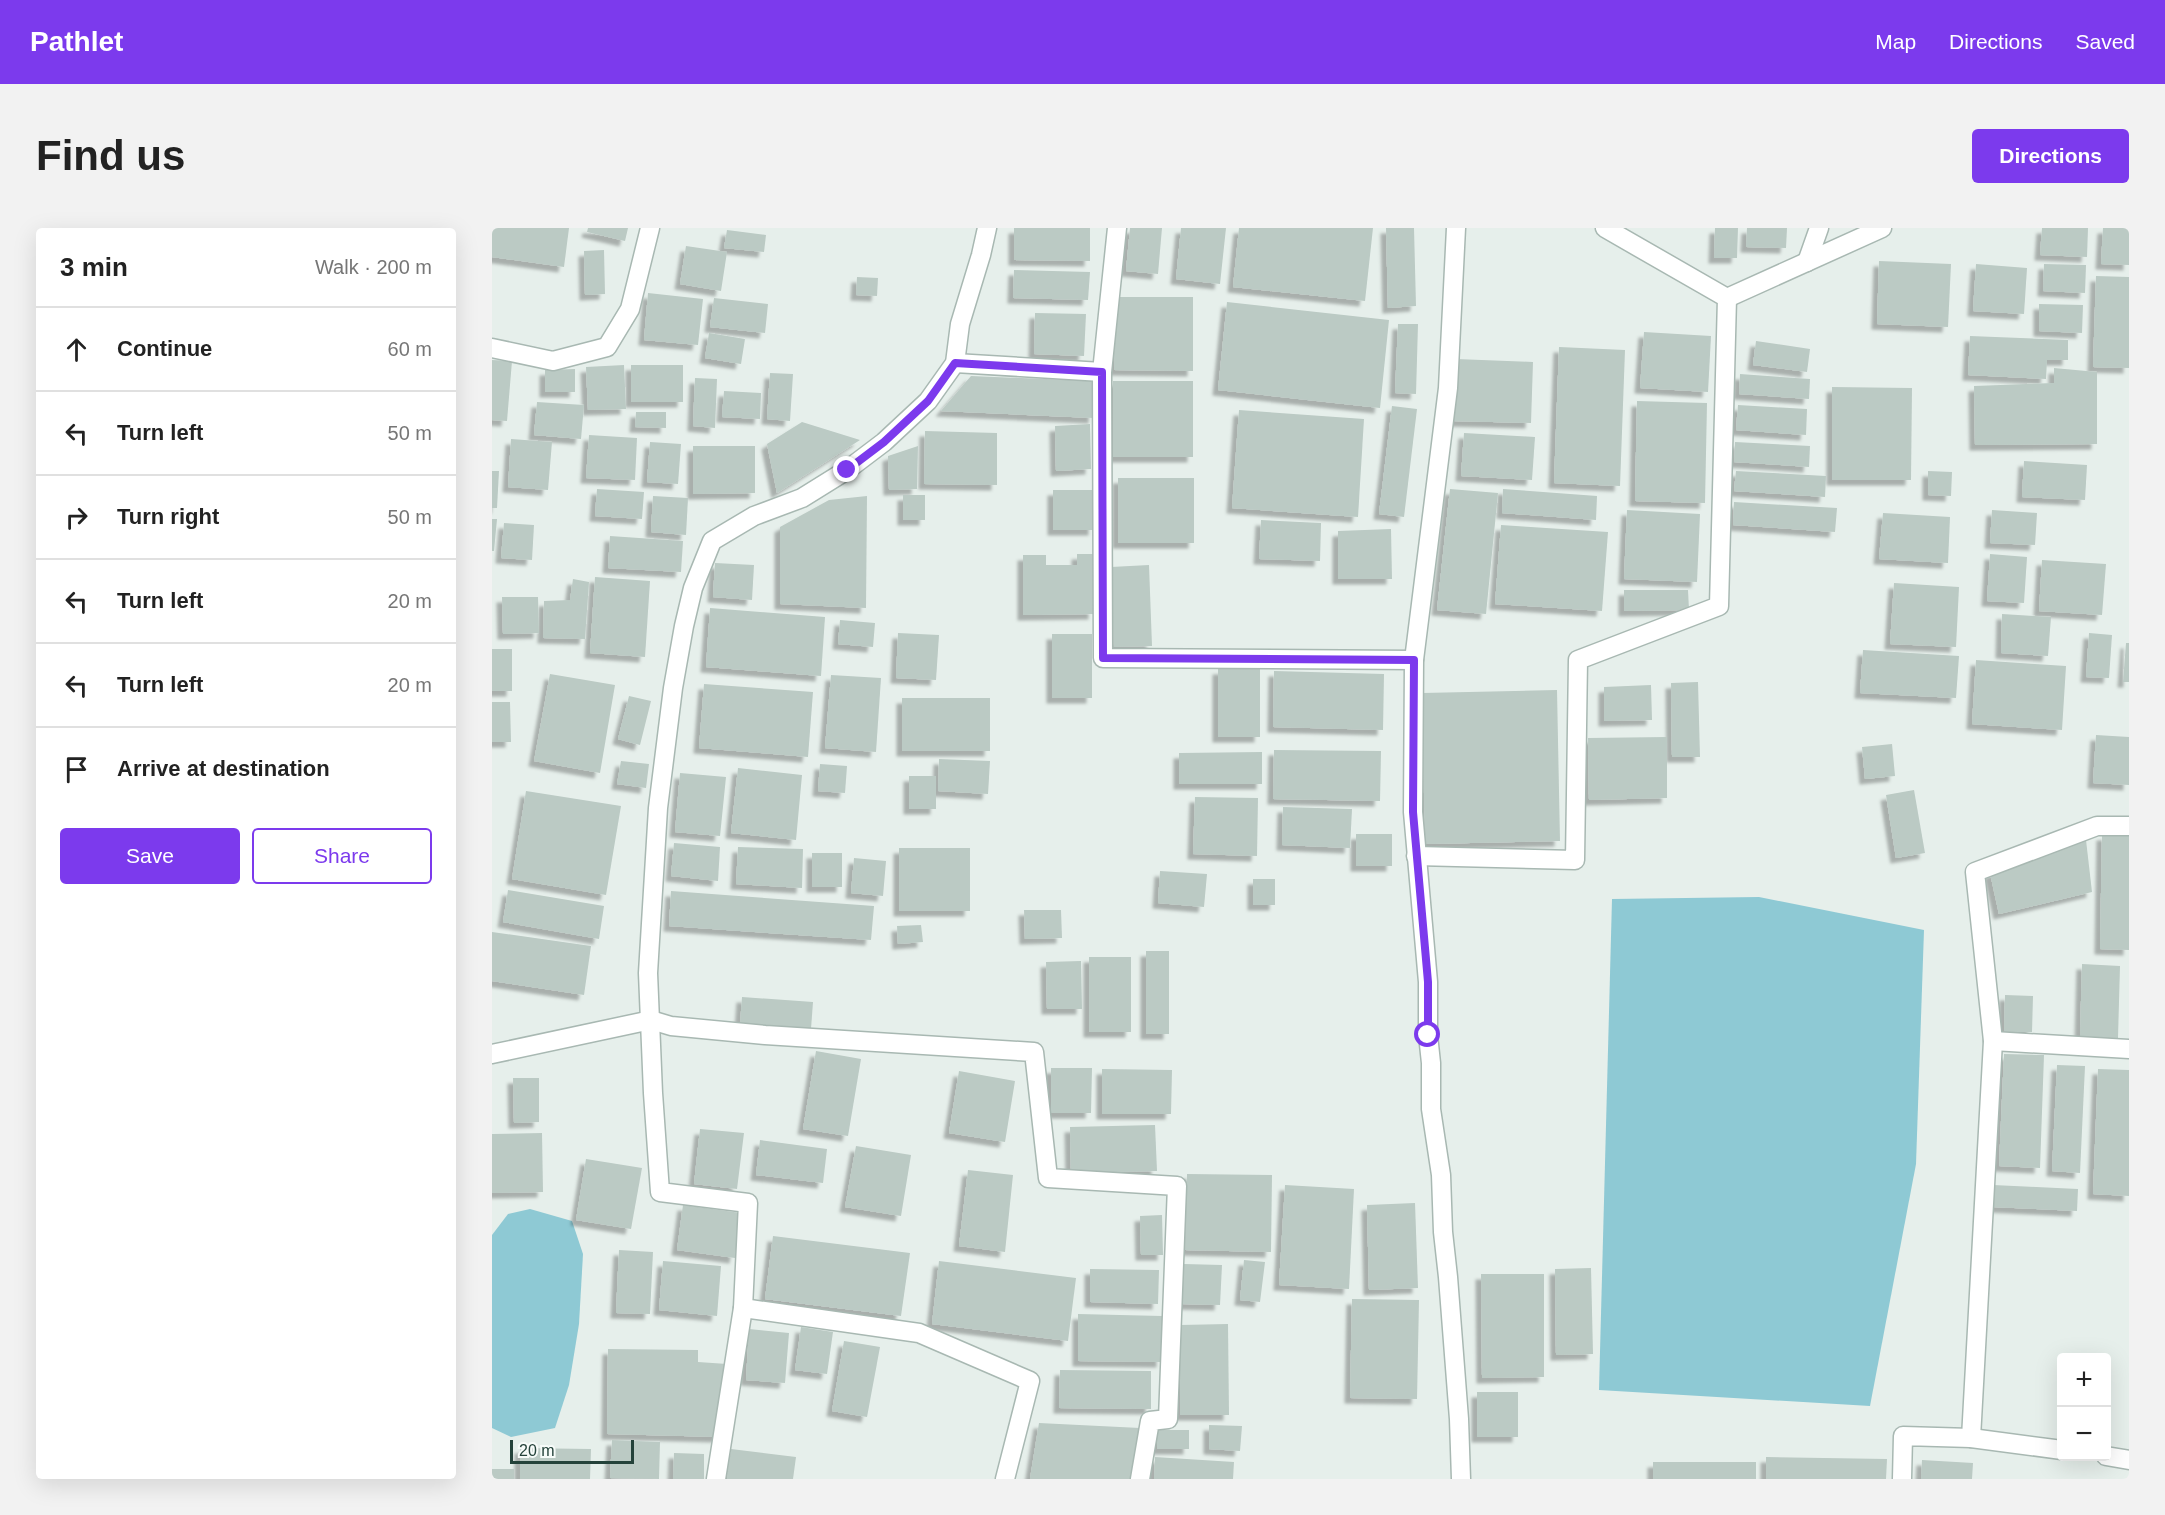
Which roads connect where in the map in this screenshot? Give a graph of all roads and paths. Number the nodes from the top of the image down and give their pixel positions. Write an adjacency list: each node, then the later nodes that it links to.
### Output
1 (650, 228): 10 (street)
2 (987, 228): 11 (street)
3 (1117, 228): 12 (street)
4 (1456, 228): 13 (street)
5 (1605, 228): 9 (street)
6 (1819, 228): 8 (street)
7 (1882, 228): 8 (street)
8 (1807, 262): 9 (street)
9 (1727, 298): 15 (street)
10 (492, 348)
11 (955, 363): 12 (street); 16 (street)
12 (1102, 372): 13 (street)
13 (1414, 660): 15 (street)
14 (2129, 826): 17 (street)
15 (1416, 856): 28 (street)
16 (651, 1020): 19 (street); 20 (street); 27 (street)
17 (1993, 1041): 18 (street); 21 (street)
18 (2129, 1050)
19 (492, 1054)
20 (743, 1308): 25 (street); 26 (street)
21 (1971, 1438): 22 (street); 29 (street)
22 (2057, 1449)
23 (2111, 1457): 24 (street)
24 (2129, 1460)
25 (716, 1479)
26 (1005, 1479)
27 (1140, 1479)
28 (1461, 1479)
29 (1902, 1479)

